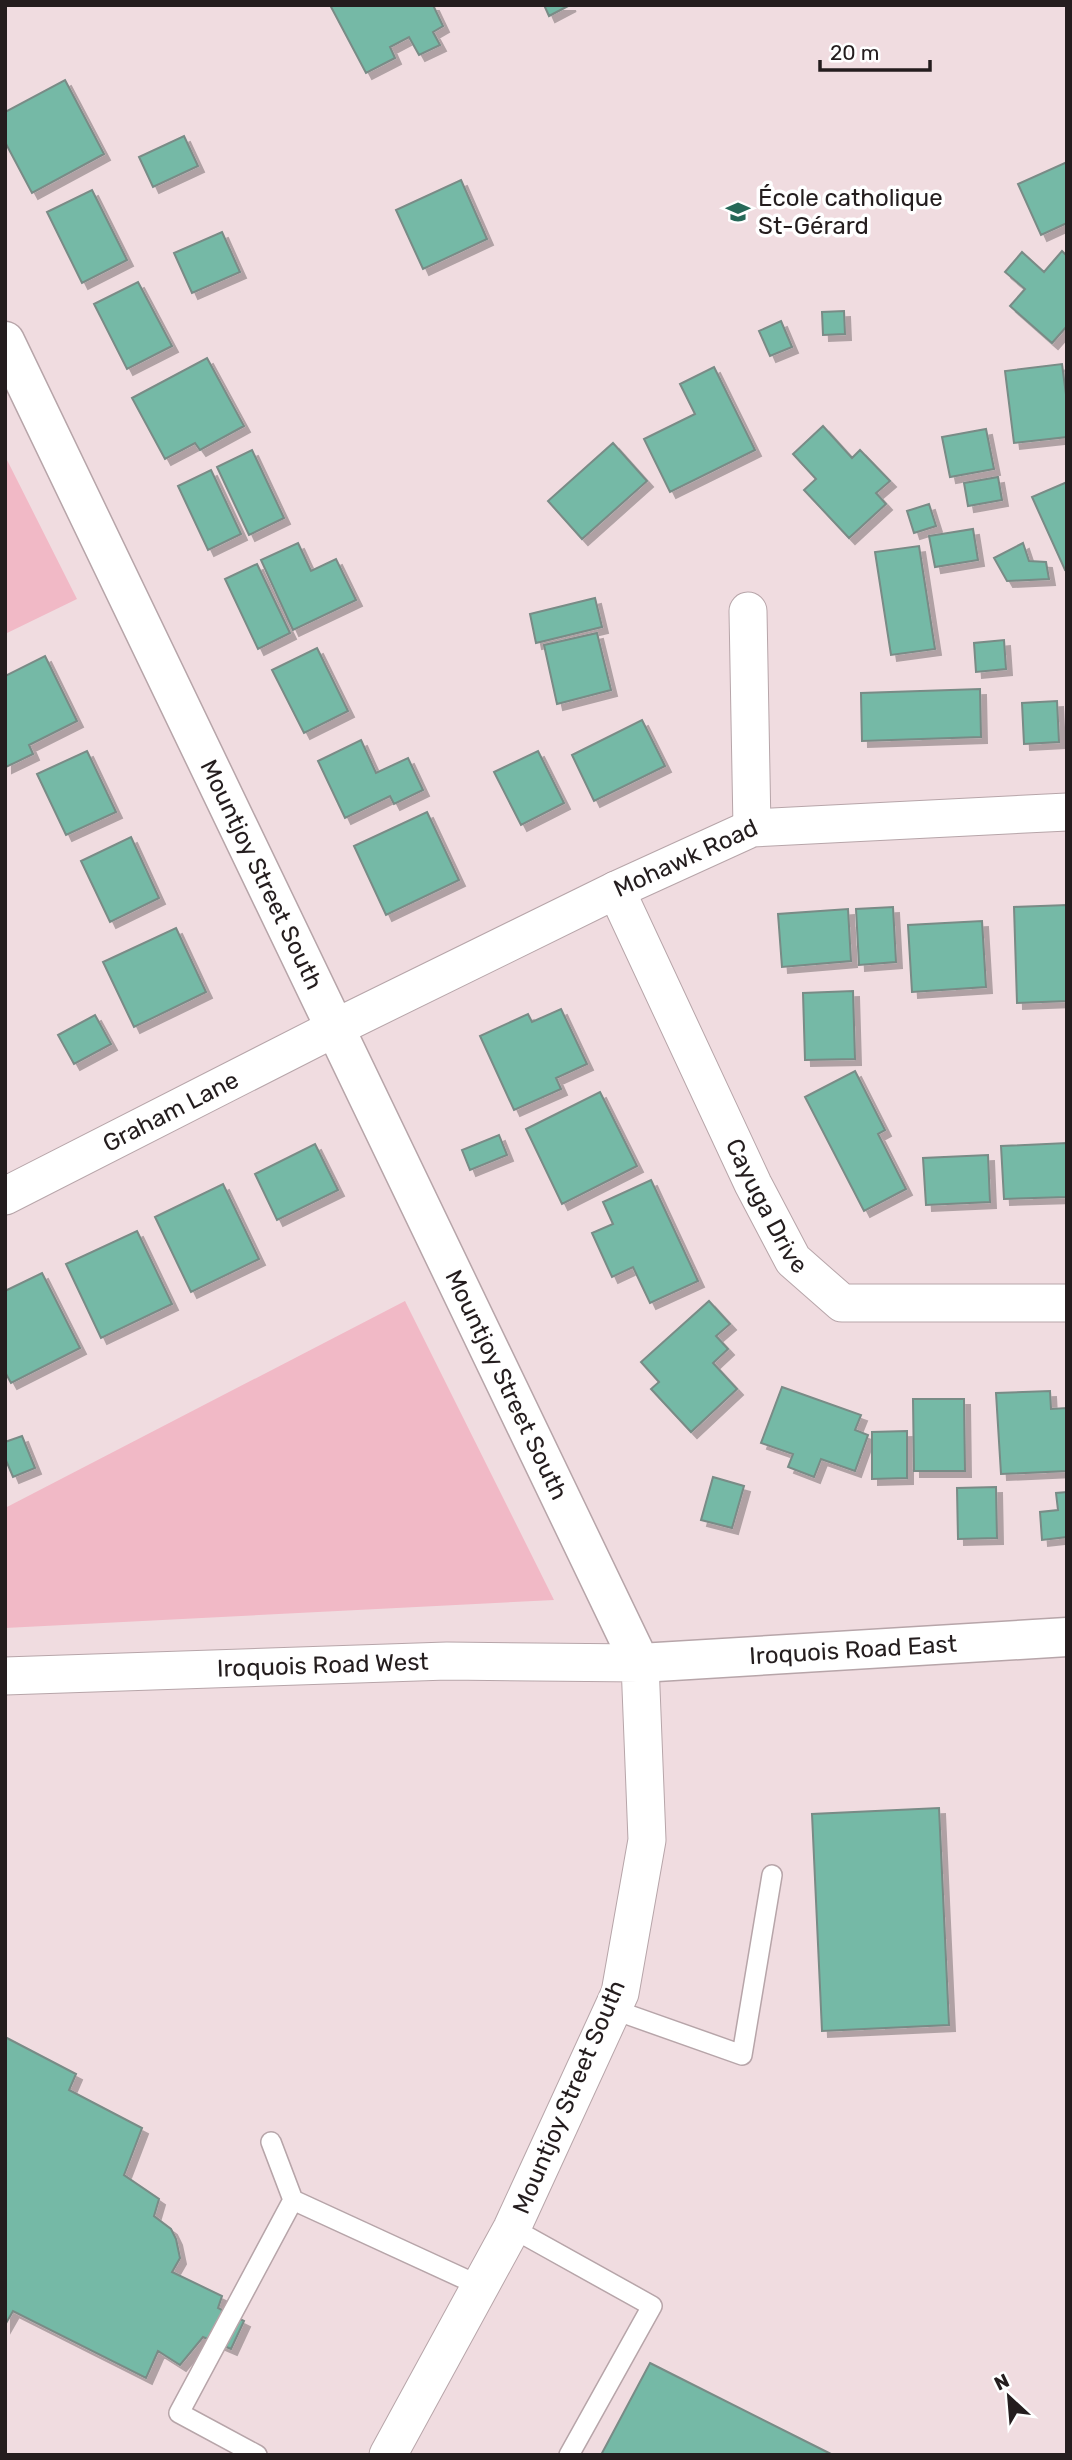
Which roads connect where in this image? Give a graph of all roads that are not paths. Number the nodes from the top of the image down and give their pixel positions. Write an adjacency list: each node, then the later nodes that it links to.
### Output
1 (5, 341): 2 (street, Mountjoy Street South)
2 (14, 383): 7 (street, Mountjoy Street South)
3 (748, 611): 5 (street)
4 (1067, 812): 5 (street, Mohawk Road)
5 (752, 828): 6 (street, Mohawk Road)
6 (616, 890): 7 (street, Mohawk Road); 9 (street, Cayuga Drive)
7 (337, 1027): 8 (street, Graham Lane); 11 (street, Mountjoy Street South)
8 (5, 1196)
9 (1067, 1303)
10 (1067, 1637): 11 (street, Iroquois Road East)
11 (640, 1663): 12 (street, Iroquois Road West); 14 (street, Mountjoy Street South)
12 (5, 1676)
13 (772, 1875): 14 (lane)
14 (612, 2009): 17 (street, Mountjoy Street South)
15 (271, 2142): 16 (lane)
16 (293, 2200): 18 (lane); 19 (lane)
17 (512, 2228): 18 (street, Mountjoy Street South); 21 (lane)
18 (480, 2286): 20 (street, Mountjoy Street South)
19 (257, 2455)
20 (388, 2455)
21 (569, 2455)

